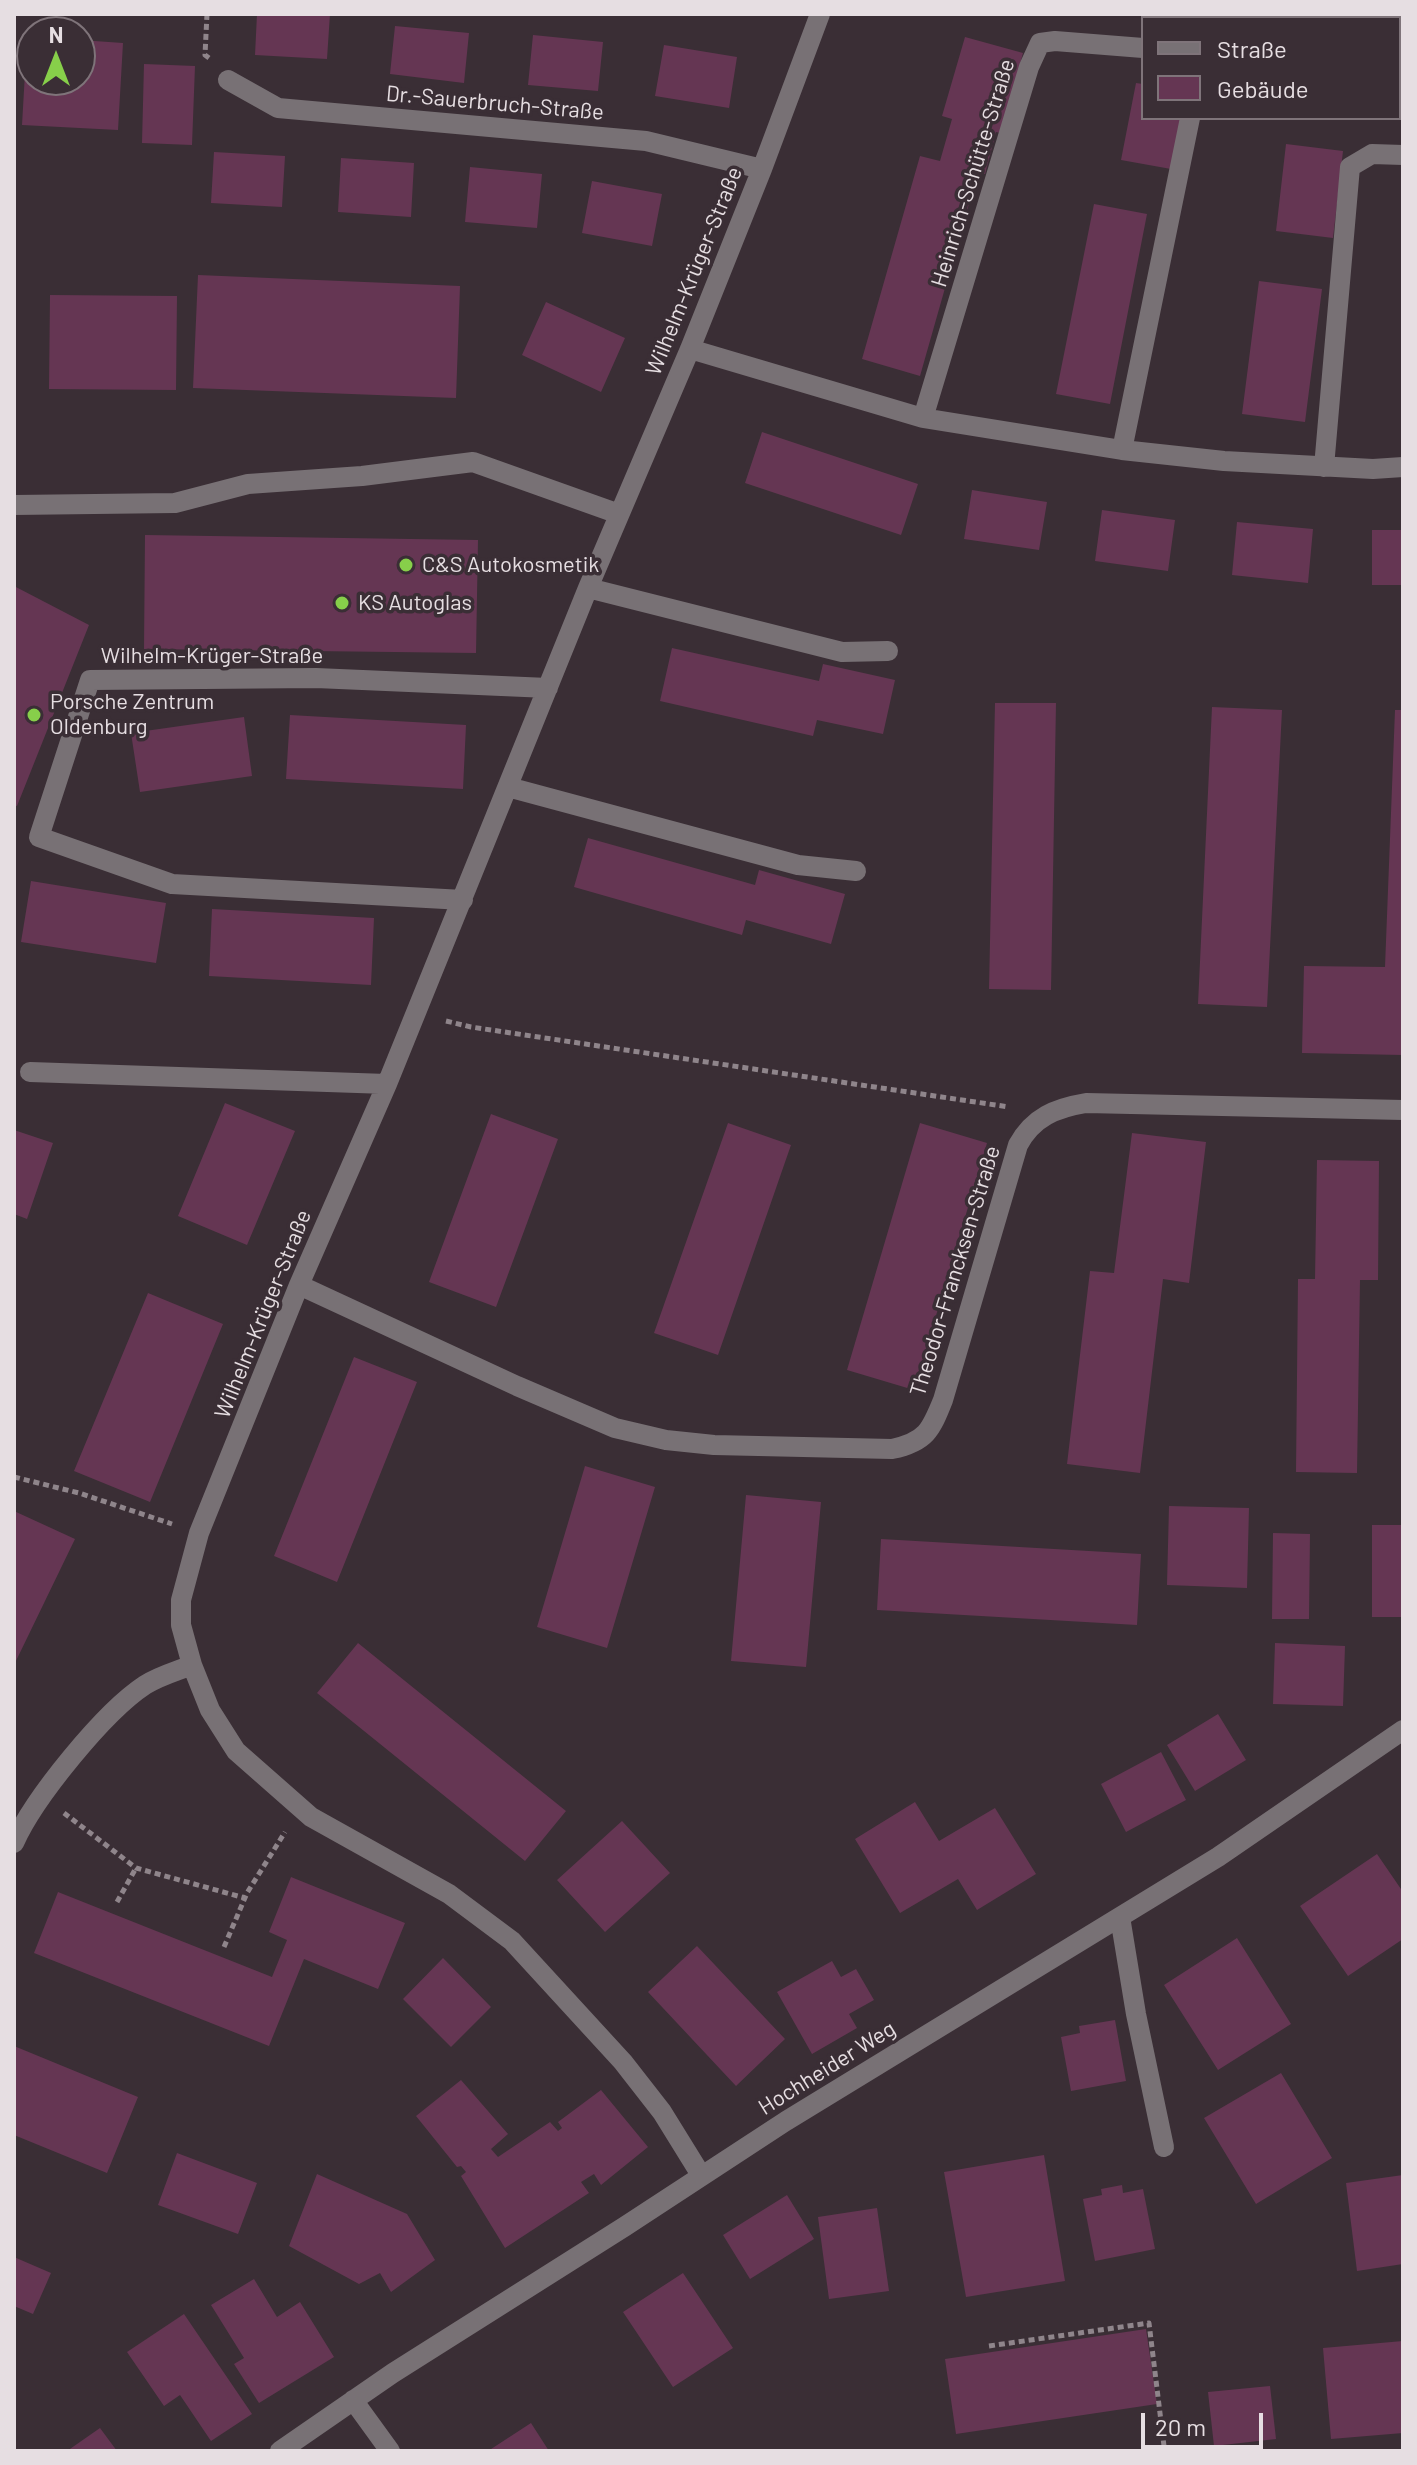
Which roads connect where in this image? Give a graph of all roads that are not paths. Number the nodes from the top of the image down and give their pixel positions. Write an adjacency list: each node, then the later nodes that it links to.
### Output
1 (820, 14): 6 (street, Wilhelm-Krüger-Straße)
2 (1141, 48): 8 (street, Heinrich-Schütte-Straße)
3 (228, 80): 6 (street, Dr.-Sauerbruch-Straße)
4 (1190, 120): 9 (street)
5 (1403, 155): 10 (street)
6 (762, 169): 7 (street, Wilhelm-Krüger-Straße)
7 (690, 349): 8 (street); 13 (street, Wilhelm-Krüger-Straße)
8 (923, 418): 9 (street)
9 (1122, 450): 10 (street)
10 (1324, 467): 11 (street)
11 (1403, 467)
12 (14, 505): 13 (street)
13 (619, 514): 14 (street, Wilhelm-Krüger-Straße)
14 (588, 588): 15 (street); 16 (street, Wilhelm-Krüger-Straße)
15 (888, 651)
16 (548, 688): 17 (street, Wilhelm-Krüger-Straße); 19 (street, Wilhelm-Krüger-Straße)
17 (508, 787): 18 (street); 19 (street, Wilhelm-Krüger-Straße)
18 (856, 871)
19 (463, 900): 21 (street, Wilhelm-Krüger-Straße)
20 (30, 1072): 21 (street)
21 (387, 1084): 23 (street, Wilhelm-Krüger-Straße)
22 (1403, 1110): 23 (street, Theodor-Francksen-Straße)
23 (299, 1285): 24 (street, Wilhelm-Krüger-Straße)
24 (192, 1665): 26 (street); 29 (street, Wilhelm-Krüger-Straße)
25 (1403, 1730): 27 (street, Hochheider Weg)
26 (14, 1843)
27 (1120, 1917): 28 (street); 29 (street, Hochheider Weg)
28 (1164, 2147)
29 (701, 2175): 30 (street, Hochheider Weg)
30 (353, 2400): 31 (street, Hochheider Weg); 32 (street)
31 (280, 2451)
32 (390, 2451)

